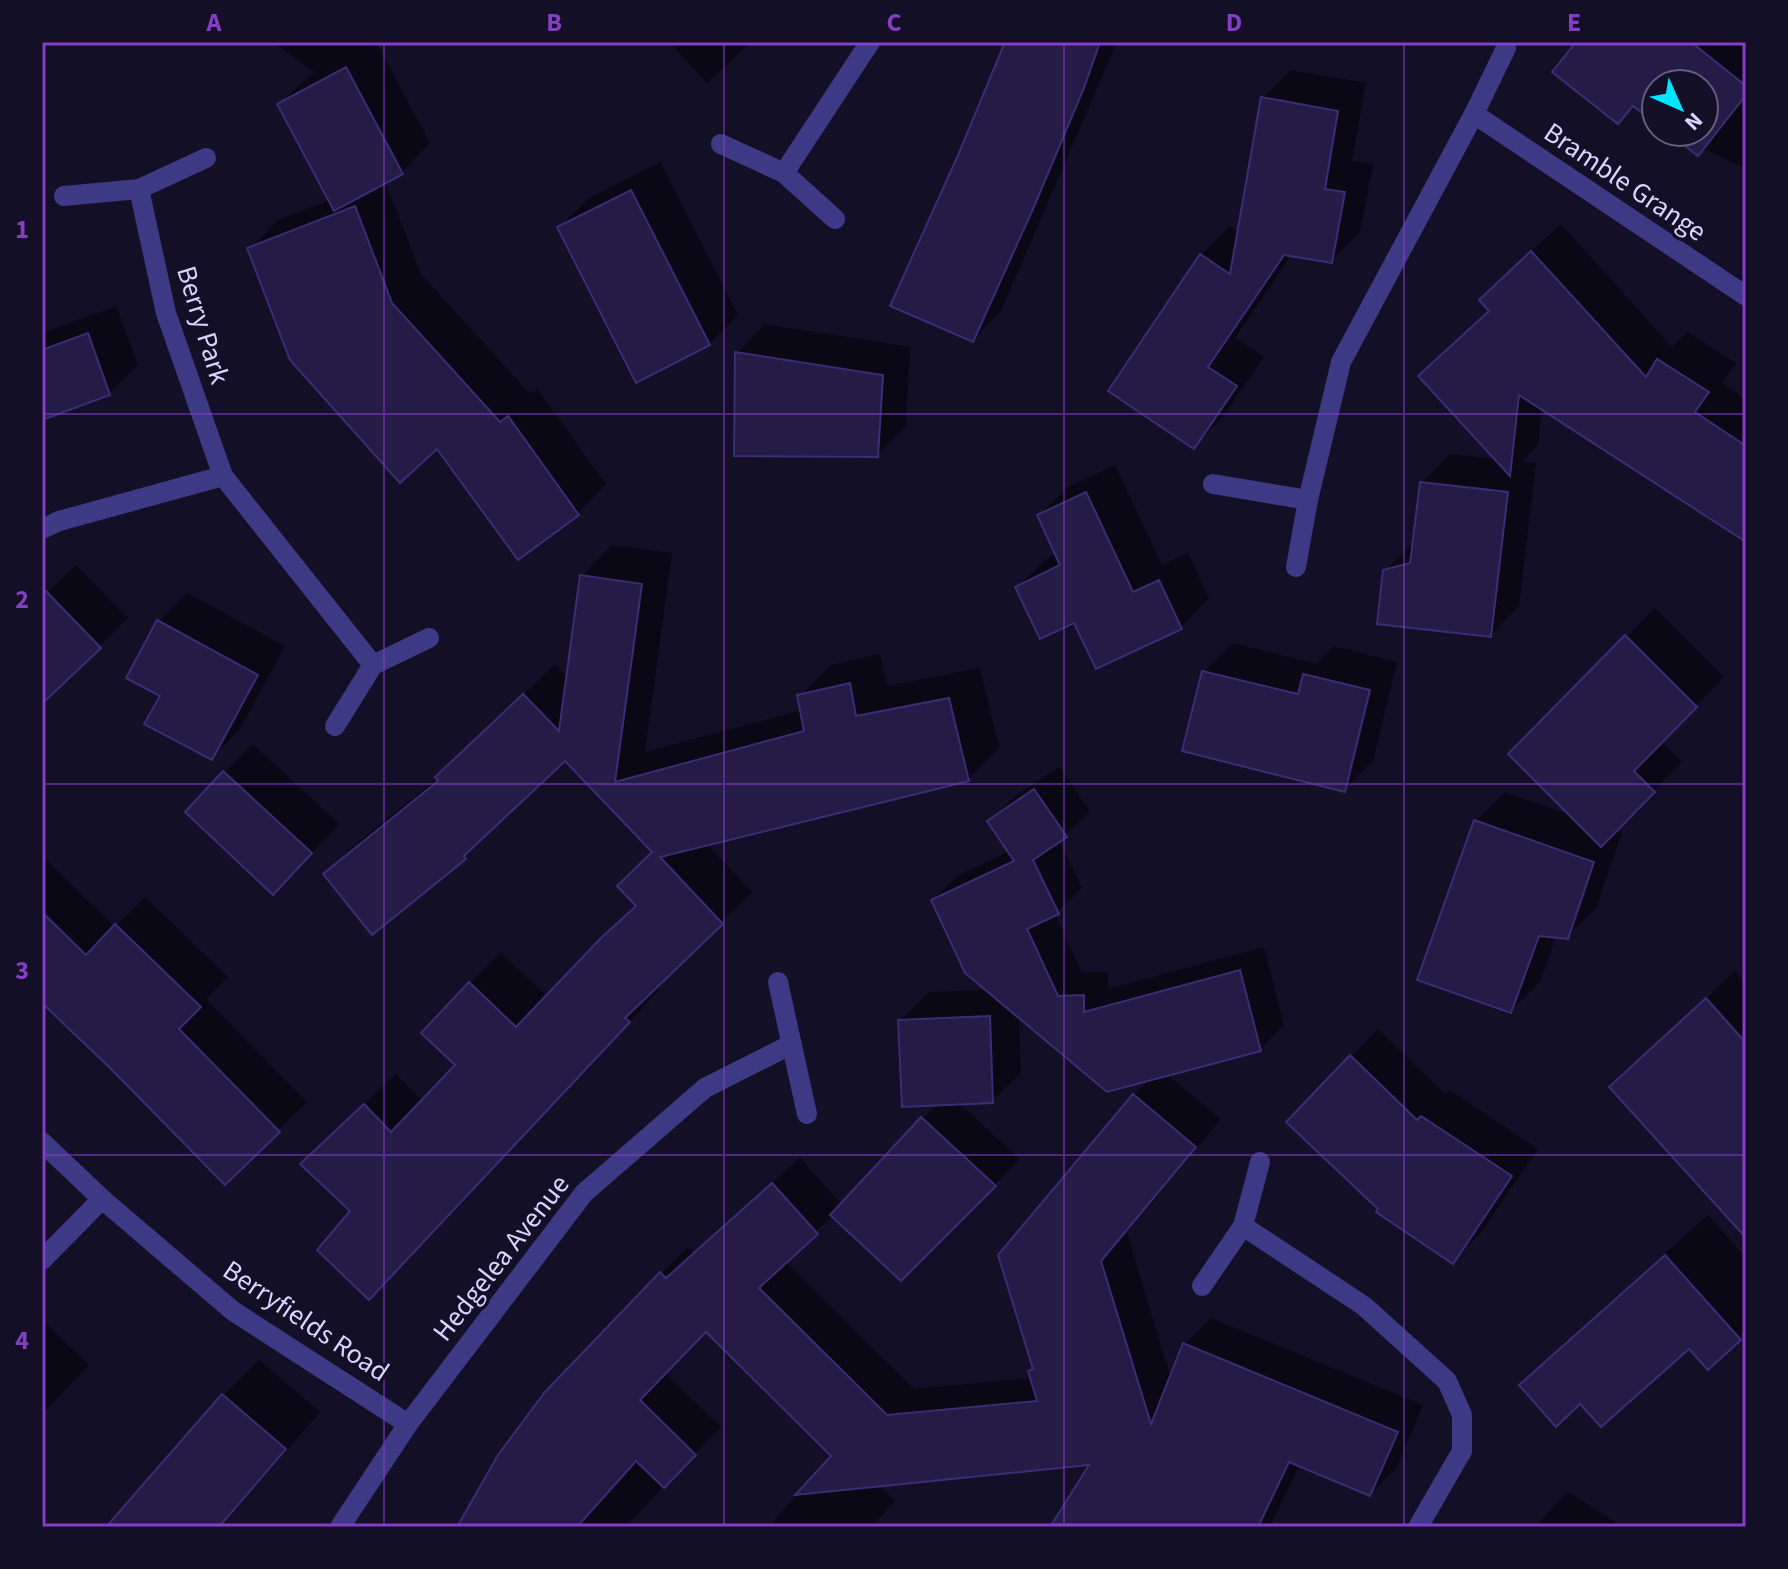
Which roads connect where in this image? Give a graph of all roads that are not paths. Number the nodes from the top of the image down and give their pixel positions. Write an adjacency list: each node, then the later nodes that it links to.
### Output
1 (870, 42): 6 (street)
2 (1506, 48): 3 (street)
3 (1474, 114): 10 (street, Bramble Grange); 13 (street)
4 (721, 144): 6 (street)
5 (206, 158): 7 (street)
6 (784, 173): 9 (street)
7 (139, 189): 8 (street); 11 (street, Berry Park)
8 (64, 196)
9 (835, 219)
10 (1746, 296)
11 (223, 476): 14 (street); 17 (street, Berry Park)
12 (1213, 484): 13 (street)
13 (1308, 500): 15 (street)
14 (42, 529)
15 (1296, 567)
16 (429, 638): 17 (street)
17 (373, 665): 18 (street)
18 (335, 726)
19 (778, 982): 20 (street)
20 (792, 1044): 21 (street); 28 (street, Hedgelea Avenue)
21 (807, 1114)
22 (42, 1142): 24 (street, Berryfields Road)
23 (1260, 1162): 25 (street)
24 (102, 1199): 26 (street); 28 (street, Berryfields Road)
25 (1243, 1226): 27 (street); 30 (street)
26 (42, 1260)
27 (1202, 1286)
28 (408, 1424): 29 (street, Hedgelea Avenue)
29 (340, 1527)
30 (1418, 1527)

